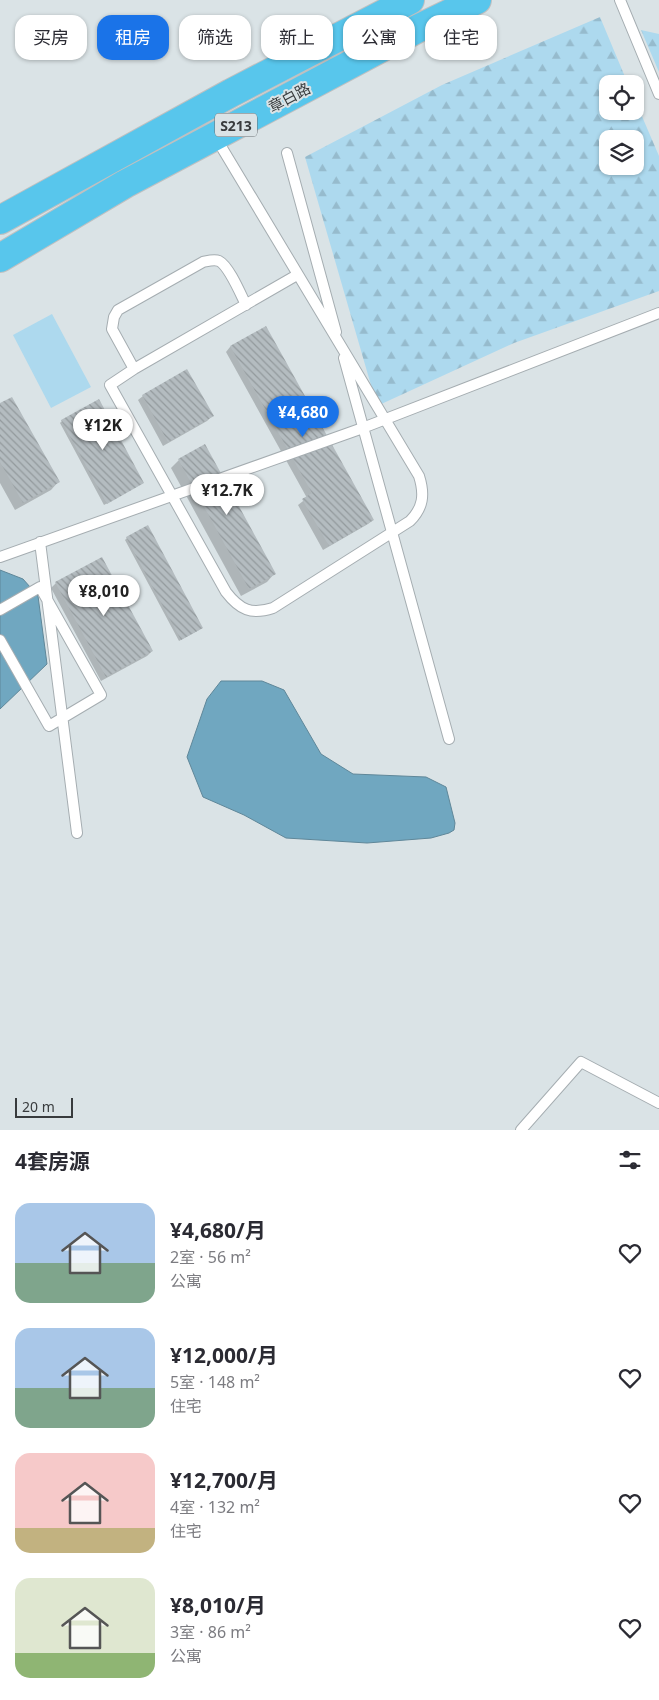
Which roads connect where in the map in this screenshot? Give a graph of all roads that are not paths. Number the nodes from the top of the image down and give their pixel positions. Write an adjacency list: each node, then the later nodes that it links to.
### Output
1 (410, 0): 7 (highway, 章白路 / S213)
2 (477, 0): 5 (highway, 章白路 / S213)
3 (620, 0): 4 (lane)
4 (659, 94)
5 (215, 136): 8 (highway, 章白路 / S213); 9 (lane)
6 (287, 153): 13 (lane)
7 (0, 220)
8 (0, 258)
9 (297, 275): 10 (lane); 12 (lane)
10 (246, 305): 12 (lane); 12 (lane)
11 (659, 313): 13 (lane)
12 (134, 369)
13 (363, 428): 14 (lane); 18 (lane)
14 (40, 542): 15 (lane); 19 (lane)
15 (0, 557)
16 (0, 610): 17 (lane)
17 (0, 640)
18 (449, 739)
19 (77, 833)
20 (659, 1102): 21 (lane)
21 (521, 1130)

